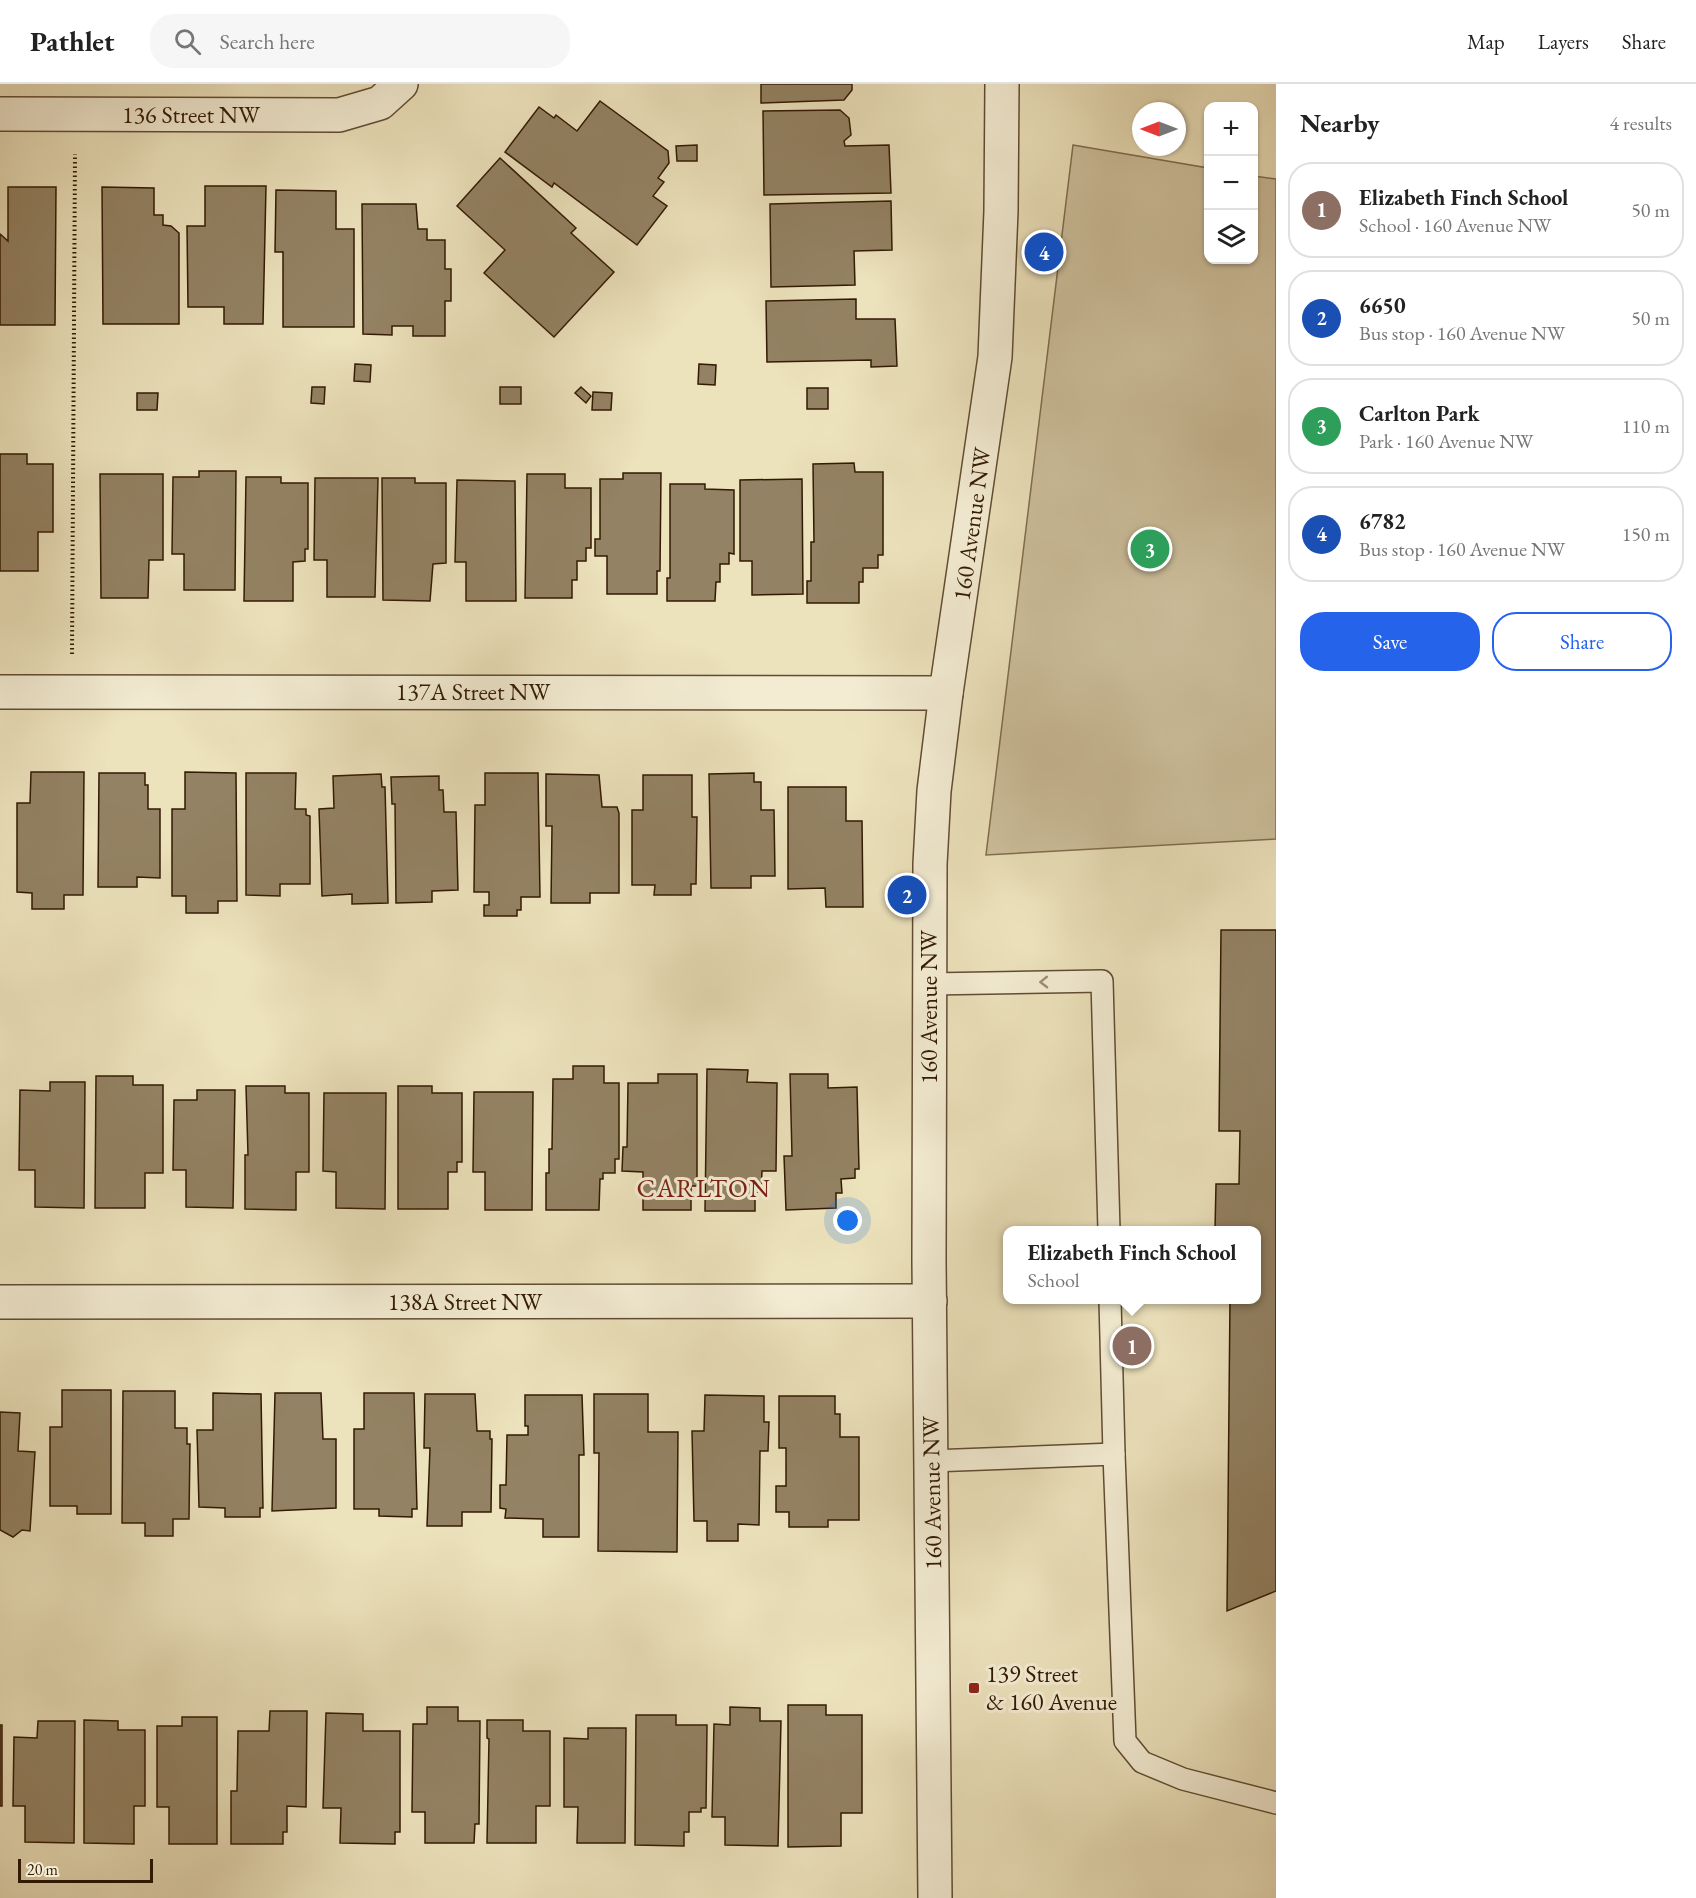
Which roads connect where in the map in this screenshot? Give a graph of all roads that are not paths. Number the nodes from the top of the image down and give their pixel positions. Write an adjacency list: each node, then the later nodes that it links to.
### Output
1 (1002, 84): 5 (street, 160 Avenue NW)
2 (390, 94): 3 (street, 136 Street NW)
3 (0, 114)
4 (0, 692): 5 (street, 137A Street NW)
5 (946, 693): 6 (street, 160 Avenue NW)
6 (930, 984): 7 (lane, one-way to 6); 8 (street, 160 Avenue NW)
7 (1109, 1226)
8 (930, 1301): 9 (street, 138A Street NW); 12 (street, 160 Avenue NW)
9 (0, 1302)
10 (1110, 1304): 11 (lane)
11 (1114, 1454): 12 (lane); 13 (lane)
12 (932, 1461): 14 (street, 160 Avenue NW)
13 (1276, 1803)
14 (935, 1898)

